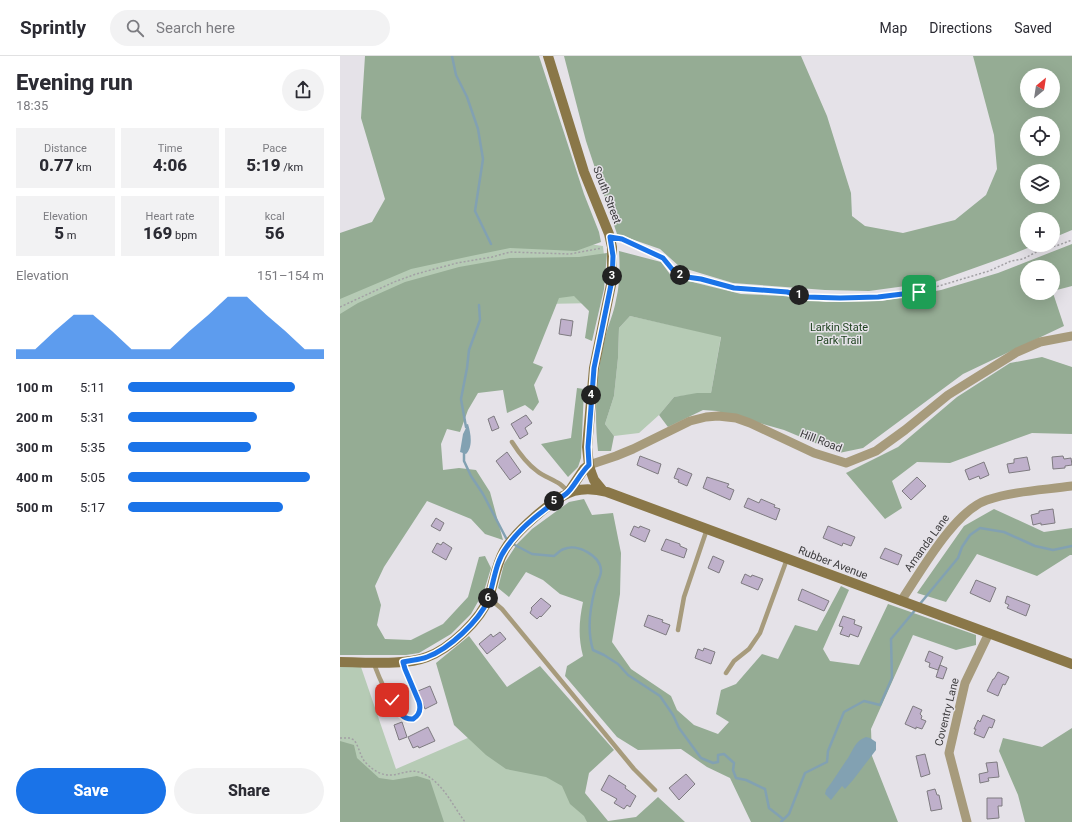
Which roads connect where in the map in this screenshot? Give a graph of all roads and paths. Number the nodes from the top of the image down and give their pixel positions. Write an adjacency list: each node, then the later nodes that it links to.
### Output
1 (548, 56): 2 (street, South Street)
2 (610, 237): 3 (path); 4 (street, South Street)
3 (1072, 240)
4 (612, 248): 5 (path); 8 (street, South Street)
5 (340, 307)
6 (1072, 336): 8 (street, Hill Road)
7 (512, 442): 11 (lane)
8 (589, 465): 10 (street, South Street); 11 (street)
9 (1072, 486): 15 (street, Amanda Lane)
10 (603, 491): 11 (street, Rubber Avenue); 12 (street, Rubber Avenue)
11 (568, 493): 14 (street)
12 (708, 529): 13 (street, Rubber Avenue); 16 (lane)
13 (787, 559): 15 (street, Rubber Avenue); 22 (lane)
14 (488, 598): 20 (street); 24 (lane)
15 (901, 602): 17 (street, Rubber Avenue)
16 (678, 630)
17 (989, 633): 21 (street, Rubber Avenue); 26 (street, Coventry Lane)
18 (340, 662): 19 (street)
19 (374, 662): 20 (street); 20 (lane)
20 (403, 662)
21 (1072, 664)
22 (726, 673)
23 (340, 738): 25 (path)
24 (655, 790)
25 (465, 822)
26 (967, 822)

